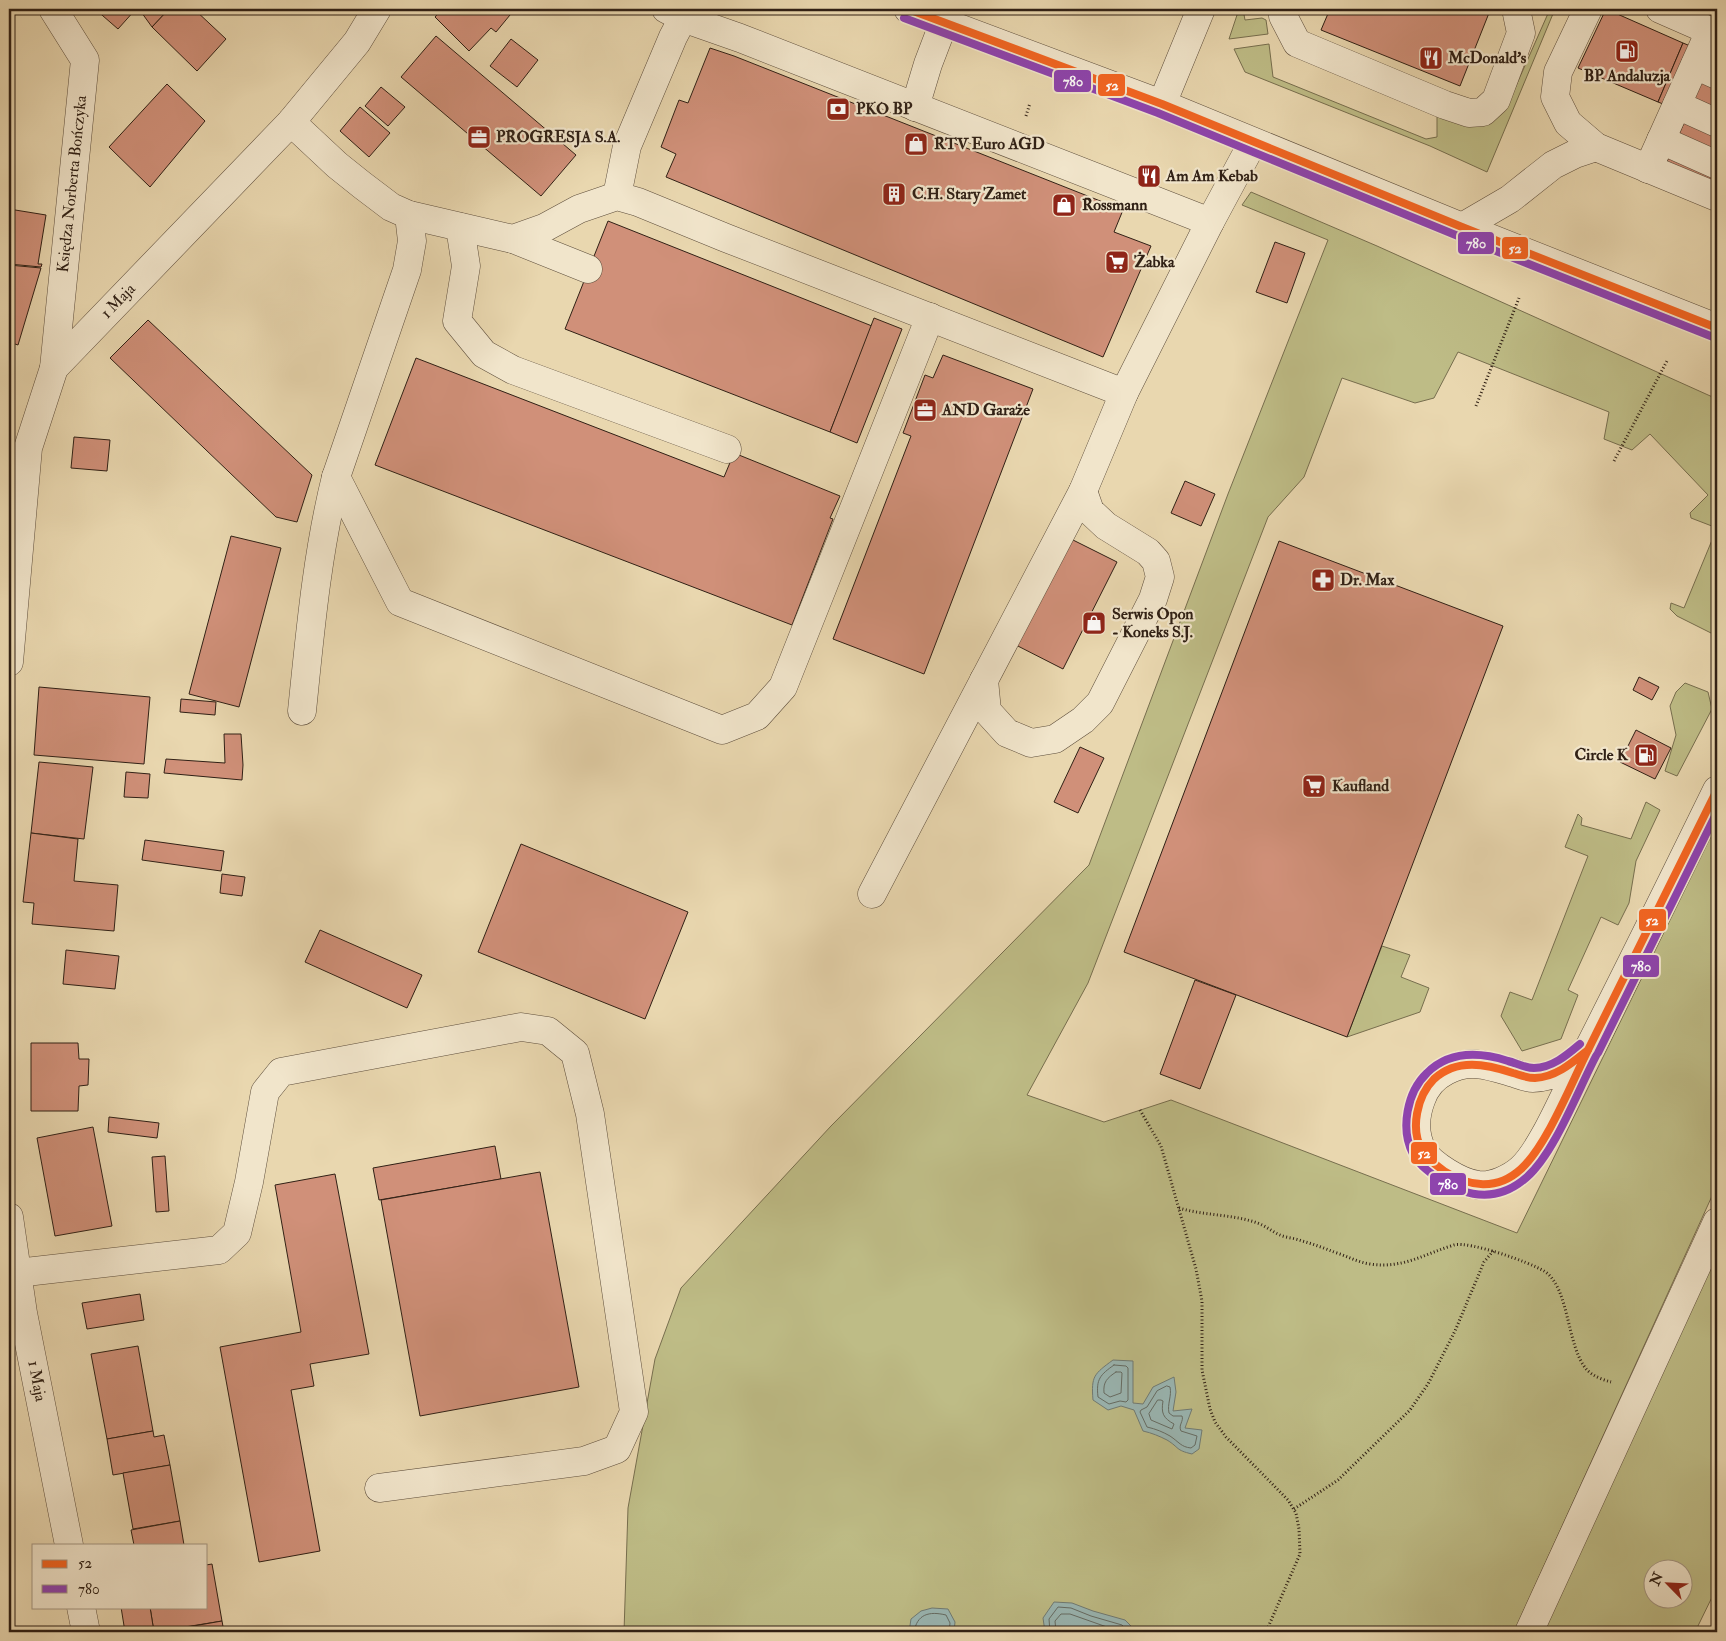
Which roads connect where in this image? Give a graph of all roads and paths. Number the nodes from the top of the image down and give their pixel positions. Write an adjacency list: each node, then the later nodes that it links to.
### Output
1 (53, 9): 35 (street, Księdza Norberta Bończyka)
2 (377, 9): 16 (street, 1 Maja)
3 (908, 9): 10 (street)
4 (1201, 9): 13 (street)
5 (1286, 9): 6 (street)
6 (1516, 9)
7 (1588, 9): 20 (street)
8 (1660, 9): 11 (street)
9 (674, 14): 15 (street); 23 (street)
10 (947, 16): 13 (street); 15 (street)
11 (1714, 32): 12 (street)
12 (1706, 70): 14 (street)
13 (1162, 104): 19 (street)
14 (1677, 105): 17 (street); 18 (street)
15 (915, 107): 26 (street)
16 (291, 122): 25 (street); 35 (street, 1 Maja)
17 (1717, 123)
18 (1661, 140): 21 (street); 22 (street)
19 (1253, 142): 26 (street); 28 (street)
20 (1596, 147): 22 (street); 28 (street)
21 (1717, 164)
22 (1648, 168): 24 (street)
23 (617, 196): 29 (street); 32 (street)
24 (1717, 197)
25 (409, 215): 27 (street); 40 (street)
26 (1210, 222): 36 (street)
27 (460, 227): 29 (street); 38 (street)
28 (1462, 227): 33 (street)
29 (513, 239): 30 (street)
30 (588, 269)
31 (1519, 298): 37 (path)
32 (930, 317): 36 (street); 40 (street)
33 (1717, 328)
34 (1668, 358): 39 (path)
35 (54, 368): 42 (street, 1 Maja)
36 (1124, 393): 41 (street)
37 (1476, 406)
38 (727, 449)
39 (1614, 461)
40 (336, 477): 44 (street)
41 (1083, 491): 43 (street); 43 (street)
42 (9, 662)
43 (984, 680): 46 (street)
44 (302, 710)
45 (1717, 790): 47 (street)
46 (872, 894)
47 (1588, 1050): 47 (street)
48 (1140, 1110): 49 (path)
49 (1178, 1208): 52 (path); 56 (path)
50 (9, 1216): 53 (street, 1 Maja)
51 (1717, 1222): 54 (street)
52 (1494, 1250): 54 (path); 56 (path)
53 (17, 1273): 55 (street); 57 (street, 1 Maja)
54 (1640, 1391): 61 (street)
55 (380, 1488)
56 (1294, 1509): 60 (path)
57 (69, 1544)
58 (81, 1608): 59 (street)
59 (86, 1632)
60 (1266, 1632)
61 (1529, 1632)

